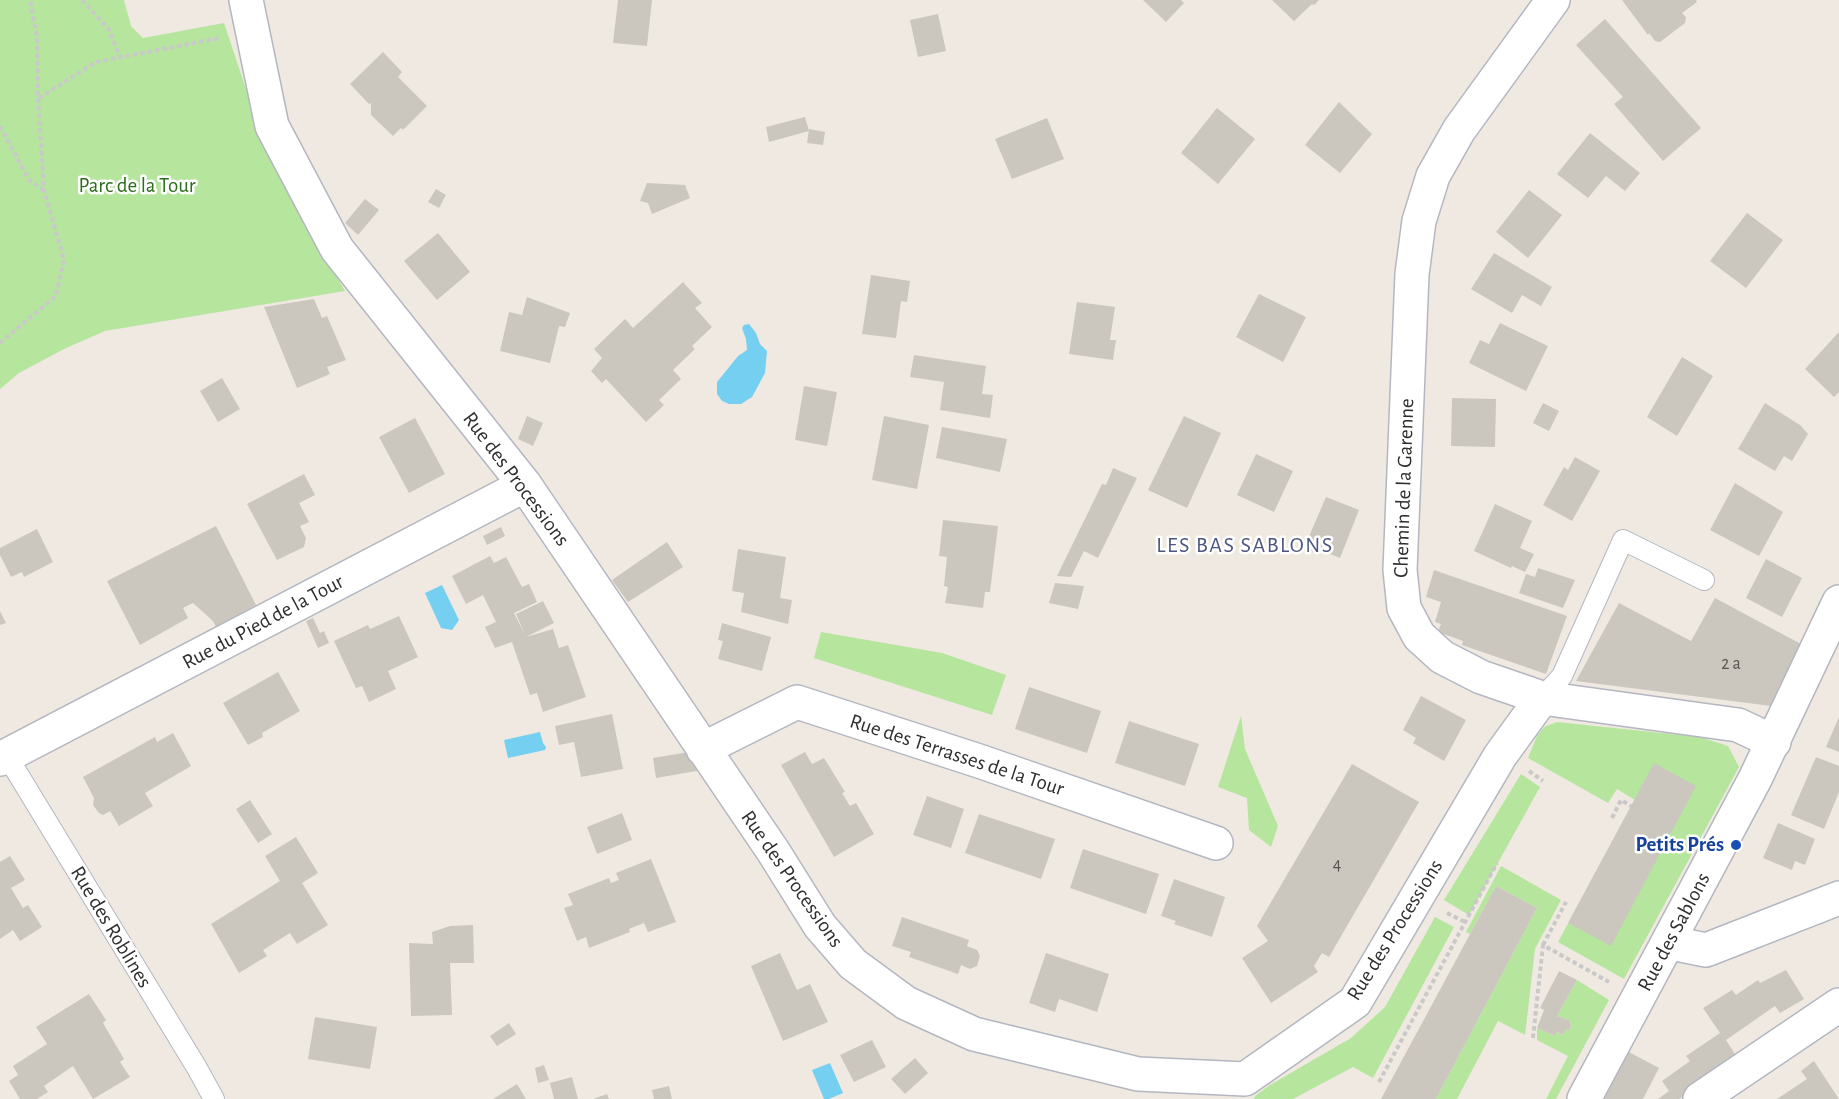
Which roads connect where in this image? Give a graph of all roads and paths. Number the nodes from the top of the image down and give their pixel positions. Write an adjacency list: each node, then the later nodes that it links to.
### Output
1 (30, 0): 7 (path)
2 (82, 0): 6 (path)
3 (246, 0): 5 (street, Rue des Processions)
4 (1554, 0): 14 (street, Chemin de la Garenne)
5 (253, 32): 6 (path); 11 (street, Rue des Processions)
6 (120, 57): 7 (path)
7 (38, 99): 9 (path)
8 (0, 126): 9 (path)
9 (44, 190): 10 (path)
10 (0, 343)
11 (525, 485): 16 (street, Rue des Processions); 17 (street, Rue du Pied de la Tour)
12 (1704, 580): 14 (lane)
13 (1839, 602): 15 (street, Rue des Sablons)
14 (1542, 698): 15 (street, Chemin de la Garenne); 32 (street, Rue des Processions)
15 (1774, 742): 26 (street, Rue des Sablons)
16 (703, 749): 22 (street, Rue des Terrasses de la Tour); 32 (street, Rue des Processions)
17 (4, 758): 33 (lane, Rue des Roblines)
18 (1524, 768): 19 (path)
19 (1543, 781)
20 (1631, 806): 21 (path)
21 (1611, 818)
22 (1216, 843)
23 (1497, 863): 31 (path)
24 (1839, 898): 26 (street)
25 (1566, 902): 27 (path)
26 (1671, 939): 28 (street, Rue des Sablons)
27 (1543, 945): 28 (path); 30 (path)
28 (1639, 998): 34 (street, Rue des Sablons)
29 (1839, 1005): 35 (street)
30 (1533, 1038)
31 (1379, 1082)
32 (1242, 1089)
33 (214, 1099)
34 (1584, 1099)
35 (1700, 1099)

